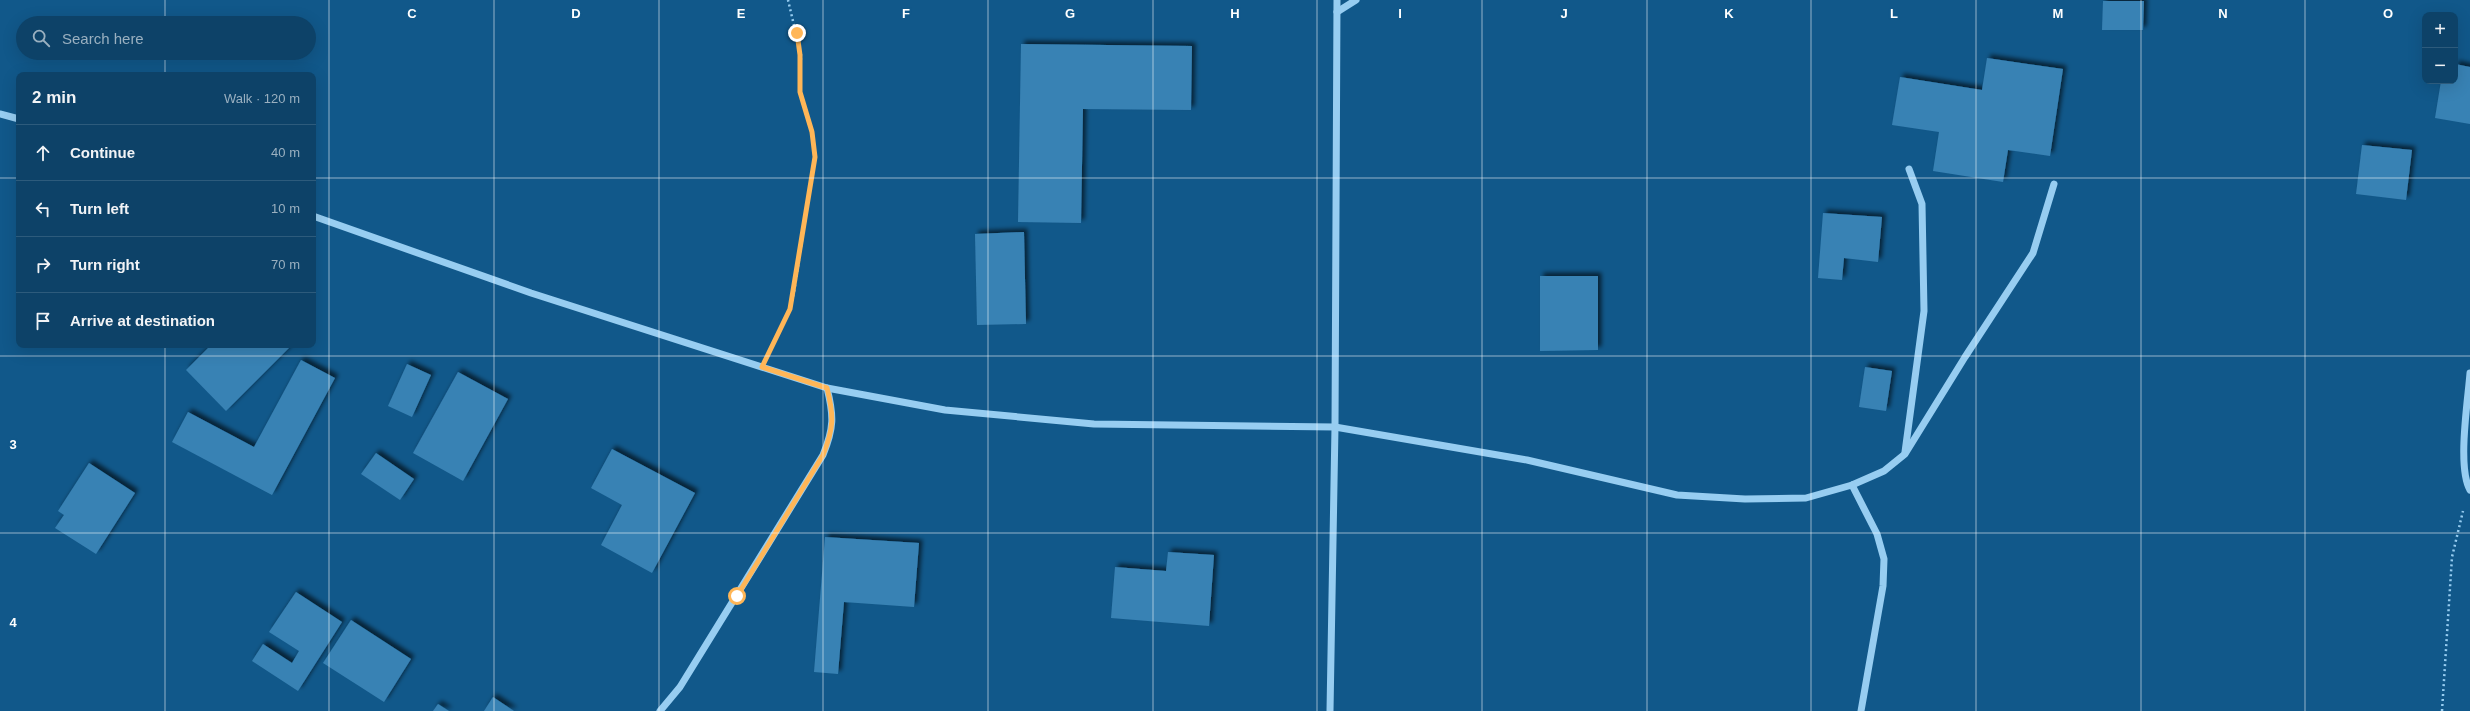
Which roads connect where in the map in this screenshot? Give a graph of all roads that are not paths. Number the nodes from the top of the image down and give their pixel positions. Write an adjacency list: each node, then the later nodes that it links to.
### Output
1 (1337, 0): 3 (street)
2 (1356, 0): 3 (street)
3 (1337, 12): 11 (street)
4 (0, 114): 5 (street)
5 (16, 118)
6 (1909, 169): 12 (street)
7 (2054, 184): 12 (street)
8 (316, 217): 10 (street)
9 (2470, 373): 14 (street)
10 (827, 388): 11 (street); 15 (street)
11 (1335, 426): 13 (street); 16 (street)
12 (1905, 454): 13 (street)
13 (1852, 485): 17 (street)
14 (2470, 490)
15 (660, 711)
16 (1330, 711)
17 (1861, 711)

